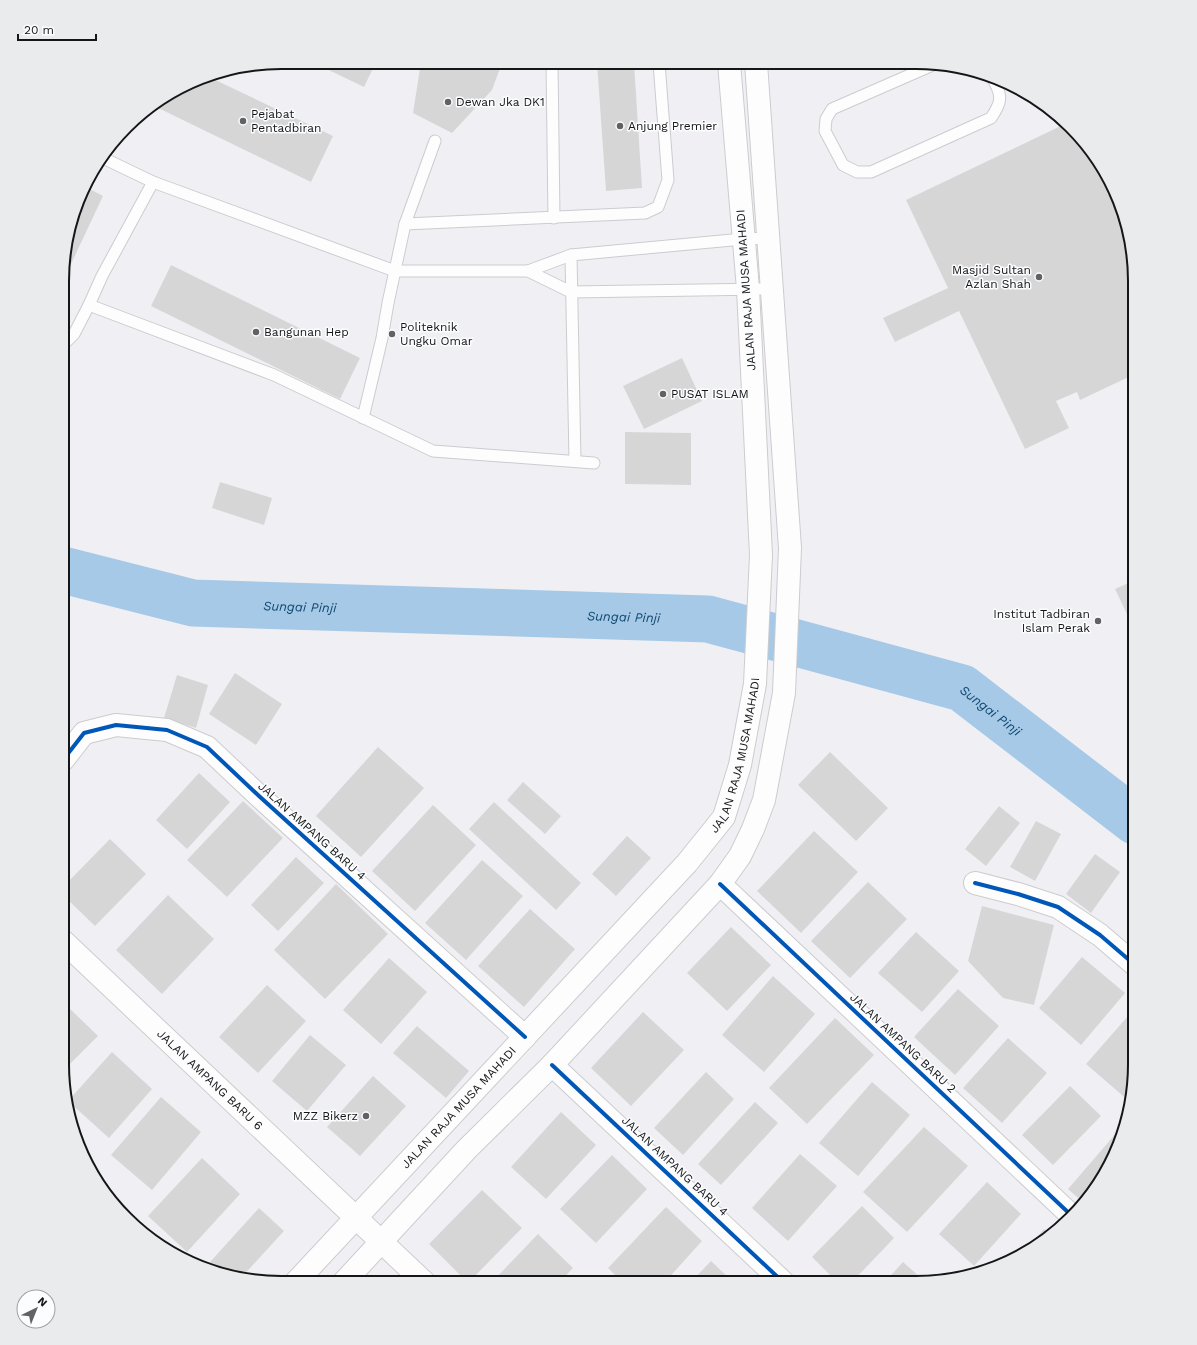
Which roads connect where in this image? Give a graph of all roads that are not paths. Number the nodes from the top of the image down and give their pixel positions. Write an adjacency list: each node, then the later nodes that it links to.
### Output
1 (552, 69): 10 (lane)
2 (659, 69): 10 (lane)
3 (729, 69): 13 (main road, JALAN RAJA MUSA MAHADI)
4 (756, 69): 12 (main road)
5 (924, 69): 6 (lane)
6 (996, 85)
7 (435, 141): 11 (lane)
8 (107, 160): 9 (lane)
9 (153, 182): 15 (lane); 20 (lane)
10 (554, 218): 11 (lane)
11 (405, 224): 15 (lane)
12 (768, 238): 13 (lane); 18 (main road)
13 (743, 239): 14 (lane); 17 (main road, JALAN RAJA MUSA MAHADI)
14 (571, 255): 16 (lane); 19 (lane)
15 (395, 271): 16 (lane); 22 (lane)
16 (528, 271): 19 (lane)
17 (748, 289): 18 (lane); 19 (lane); 30 (main road, JALAN RAJA MUSA MAHADI)
18 (772, 289): 27 (main road)
19 (571, 292): 23 (lane)
20 (89, 306): 21 (lane); 22 (lane)
21 (69, 339)
22 (363, 418): 23 (lane)
23 (575, 461): 24 (lane)
24 (594, 463)
25 (69, 752): 30 (main road, JALAN AMPANG BARU 4)
26 (975, 883): 29 (main road)
27 (720, 884): 31 (main road); 32 (main road, JALAN AMPANG BARU 2)
28 (69, 947): 33 (main road, JALAN AMPANG BARU 6)
29 (1128, 960)
30 (525, 1037): 33 (main road, JALAN RAJA MUSA MAHADI)
31 (552, 1065): 34 (main road); 38 (main road, JALAN AMPANG BARU 4)
32 (1068, 1212)
33 (357, 1218): 34 (main road, JALAN AMPANG BARU 6); 35 (main road, JALAN RAJA MUSA MAHADI)
34 (382, 1241): 36 (main road); 37 (main road)
35 (301, 1276)
36 (349, 1276)
37 (419, 1276)
38 (778, 1276)

